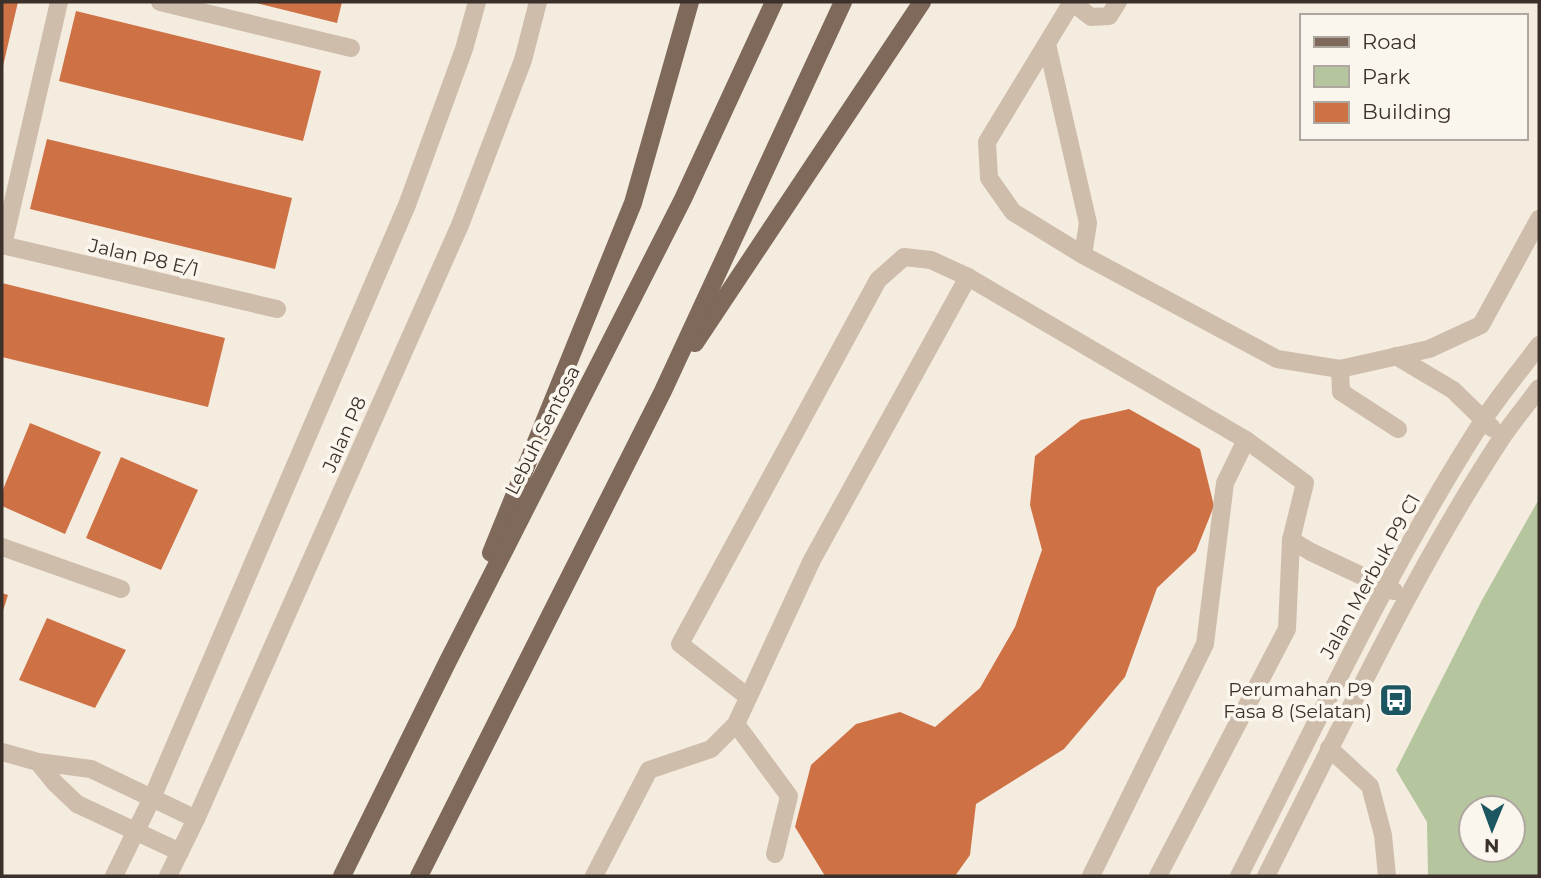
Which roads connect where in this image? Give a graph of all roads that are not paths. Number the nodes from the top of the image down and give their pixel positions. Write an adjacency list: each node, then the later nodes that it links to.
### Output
1 (59, 2): 14 (street)
2 (160, 2): 12 (street)
3 (477, 2): 38 (street, Jalan P8)
4 (538, 2): 39 (street, Jalan P8)
5 (690, 2): 32 (main road)
6 (774, 2): 32 (main road, Lebuh Sentosa)
7 (843, 2): 22 (main road)
8 (922, 2): 22 (main road)
9 (1072, 2): 10 (street); 11 (street)
10 (1118, 2)
11 (1047, 44): 15 (street); 15 (street)
12 (351, 48)
13 (1539, 219): 19 (street)
14 (2, 245): 17 (street, Jalan P8 E/1)
15 (1083, 255): 20 (street)
16 (968, 277): 26 (street); 33 (street); 33 (street)
17 (277, 309)
18 (1539, 345): 23 (street, Jalan Merbuk P9 C1)
19 (1396, 356): 20 (street); 23 (street)
20 (1340, 369): 24 (street)
21 (1539, 388): 25 (street)
22 (663, 391): 46 (main road)
23 (1483, 421): 25 (street); 29 (street, Jalan Merbuk P9 C1)
24 (1398, 429)
25 (1502, 438): 31 (street)
26 (1246, 440): 27 (street); 48 (street)
27 (1291, 540): 29 (street); 49 (street)
28 (2, 547): 30 (street)
29 (1386, 587): 31 (street); 50 (street, Jalan Merbuk P9 C1)
30 (121, 589)
31 (1408, 597): 35 (street)
32 (447, 663): 45 (main road, Lebuh Sentosa)
33 (748, 697): 34 (street)
34 (736, 723): 42 (street); 47 (street)
35 (1329, 748): 51 (street); 52 (street)
36 (2, 752): 37 (street)
37 (37, 762): 38 (street); 40 (street)
38 (152, 799): 39 (street); 40 (street, Jalan P8)
39 (196, 819): 41 (street, Jalan P8)
40 (136, 832): 41 (street); 43 (street, Jalan P8)
41 (180, 852): 44 (street, Jalan P8)
42 (775, 854)
43 (114, 876)
44 (168, 876)
45 (342, 876)
46 (419, 876)
47 (594, 876)
48 (1091, 876)
49 (1158, 876)
50 (1239, 876)
51 (1266, 876)
52 (1387, 876)

